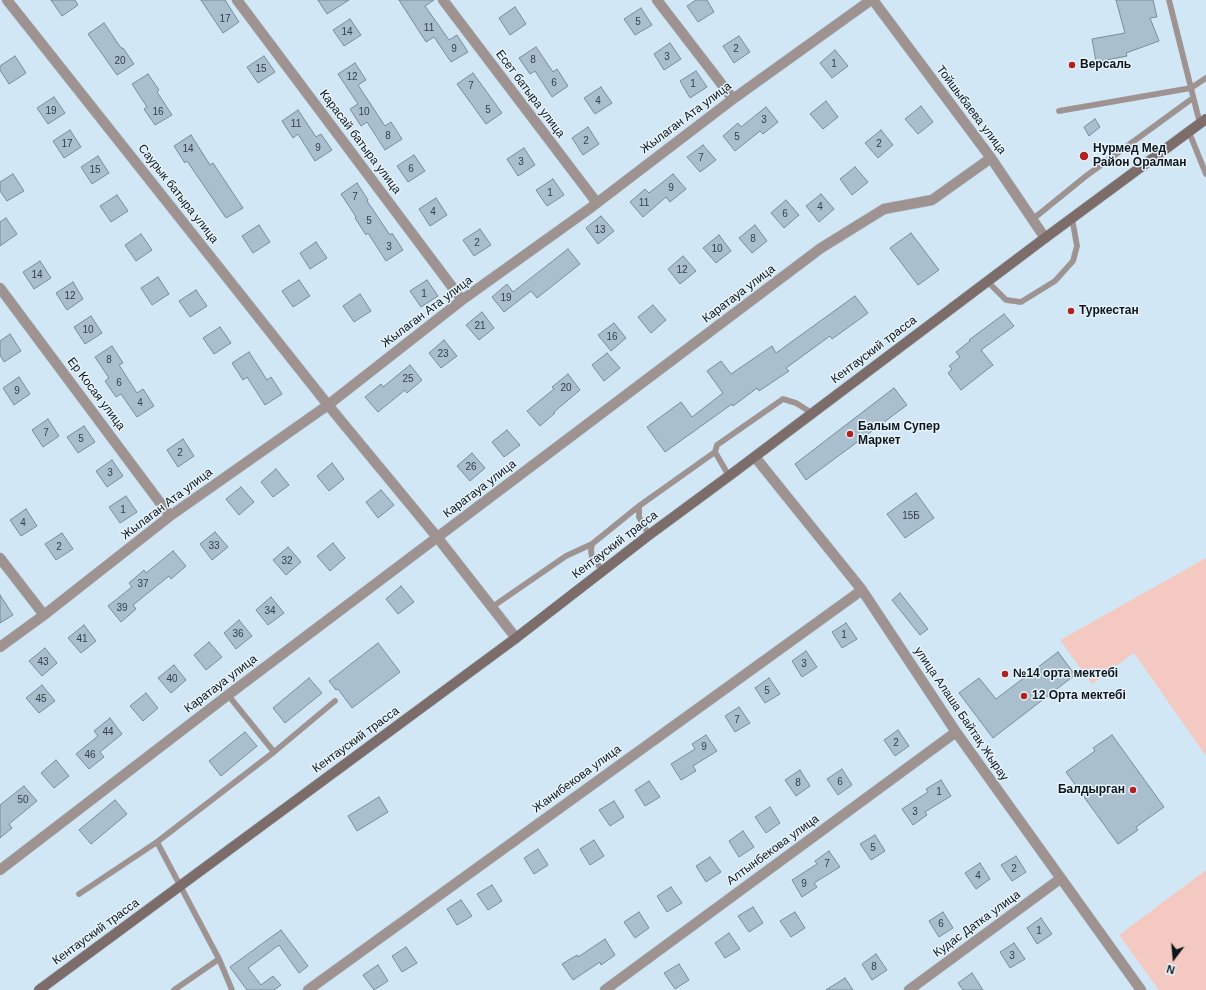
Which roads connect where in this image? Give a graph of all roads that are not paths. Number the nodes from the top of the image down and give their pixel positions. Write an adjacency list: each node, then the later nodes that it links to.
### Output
1 (7, 0): 23 (street, Саурык батыра улица)
2 (237, 0): 22 (street, Карасай батыра улица)
3 (443, 0): 16 (street, Есет батыра улица)
4 (657, 0): 10 (street)
5 (872, 0): 10 (street, Жылаган Ата улица); 14 (street, Тойшыбаева улица)
6 (1169, 0): 8 (lane)
7 (1206, 78): 8 (lane)
8 (1191, 88): 9 (lane); 11 (lane)
9 (1193, 98): 12 (lane); 18 (lane)
10 (733, 99): 16 (street, Жылаган Ата улица)
11 (1059, 111)
12 (1203, 122): 13 (main road, Кентауский трасса)
13 (1189, 132): 15 (lane); 17 (main road, Кентауский трасса)
14 (991, 158): 18 (street, Тойшыбаева улица); 31 (street, Каратауа улица)
15 (1206, 174)
16 (597, 203): 22 (street, Жылаган Ата улица)
17 (1072, 218): 19 (main road, Кентауский трасса); 20 (lane)
18 (1033, 219): 19 (street, Тойшыбаева улица)
19 (1045, 238): 20 (main road, Кентауский трасса)
20 (987, 281): 24 (main road, Кентауский трасса)
21 (0, 288): 29 (street, Ер Косая улица)
22 (462, 300): 23 (street, Жылаган Ата улица)
23 (328, 404): 29 (street, Жылаган Ата улица); 31 (street, Саурык батыра улица)
24 (812, 413): 25 (lane); 26 (main road, Кентауский трасса)
25 (715, 452): 27 (lane); 28 (lane)
26 (755, 457): 27 (main road, Кентауский трасса); 35 (street, улица Алаша Байтақ Жырау)
27 (729, 476): 30 (main road, Кентауский трасса)
28 (639, 506): 30 (lane); 32 (lane)
29 (170, 516): 37 (street, Жылаган Ата улица)
30 (649, 535): 34 (main road, Кентауский трасса)
31 (437, 537): 36 (street, Саурык батыра улица); 40 (street, Каратауа улица)
32 (592, 544): 34 (lane); 36 (lane)
33 (0, 558): 37 (street)
34 (602, 571): 38 (main road, Кентауский трасса)
35 (862, 590): 42 (street, улица Алаша Байтақ Жырау); 53 (street, Жанибекова улица)
36 (492, 607): 38 (street, Саурык батыра улица)
37 (44, 615): 39 (street, Жылаган Ата улица)
38 (516, 638): 47 (main road, Кентауский трасса)
39 (0, 647)
40 (228, 695): 43 (lane); 45 (street, Каратауа улица)
41 (335, 701): 43 (lane)
42 (956, 732): 46 (street, улица Алаша Байтақ Жырау); 54 (street, Алтынбекова улица)
43 (274, 752): 44 (lane)
44 (157, 842): 47 (lane); 48 (lane)
45 (0, 870)
46 (1060, 878): 55 (street, Кудас Датка улица); 56 (street, улица Алаша Байтақ Жырау)
47 (181, 886): 49 (lane); 50 (main road, Кентауский трасса)
48 (79, 894)
49 (219, 958): 51 (lane); 52 (lane)
50 (38, 990)
51 (174, 990)
52 (232, 990)
53 (308, 990)
54 (605, 990)
55 (909, 990)
56 (1141, 990)

